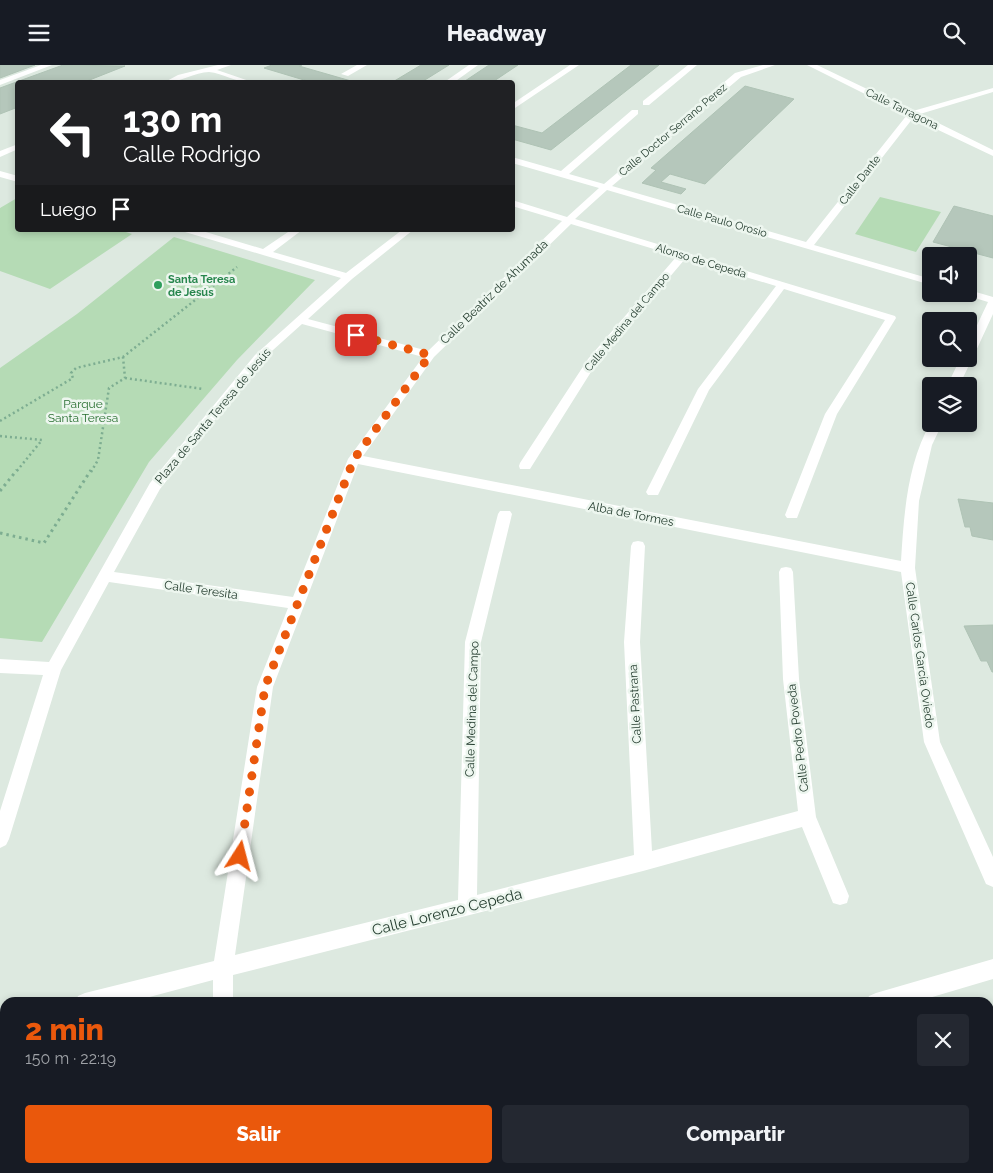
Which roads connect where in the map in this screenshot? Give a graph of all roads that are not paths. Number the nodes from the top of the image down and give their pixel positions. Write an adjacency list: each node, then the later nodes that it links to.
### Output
1 (48, 65): 15 (street)
2 (192, 65): 10 (street)
3 (227, 65): 10 (street)
4 (363, 65): 11 (street)
5 (474, 65): 14 (street)
6 (575, 65): 18 (street)
7 (694, 65): 17 (street)
8 (771, 65): 28 (street, Calle Doctor Serrano Perez)
9 (811, 65): 20 (street, Calle Tarragona)
10 (208, 70): 12 (street); 13 (street)
11 (345, 74)
12 (174, 80)
13 (241, 80)
14 (452, 80)
15 (0, 83)
16 (993, 90): 20 (street)
17 (646, 103)
18 (515, 106)
19 (635, 111): 26 (street)
20 (912, 114): 22 (street, Calle Tarragona); 34 (street, Calle Dante)
21 (15, 148): 23 (street)
22 (993, 153)
23 (0, 154)
24 (515, 162): 26 (street, Calle Paulo Orosio)
25 (0, 174): 27 (street)
26 (562, 175): 28 (street, Calle Paulo Orosio)
27 (15, 178)
28 (604, 187): 30 (street, Calle Beatriz de Ahumada); 34 (street, Calle Paulo Orosio)
29 (515, 204): 30 (street, Alonso de Cepeda)
30 (569, 220): 36 (street, Alonso de Cepeda); 44 (street, Calle Beatriz de Ahumada)
31 (195, 232): 35 (street)
32 (294, 232): 35 (street)
33 (405, 232): 37 (street, Plaza de Santa Teresa de Jesús)
34 (808, 246): 38 (street, Calle Paulo Orosio)
35 (264, 253): 37 (street)
36 (683, 255): 39 (street, Alonso de Cepeda); 47 (street, Calle Medina del Campo)
37 (348, 277): 42 (street, Plaza de Santa Teresa de Jesús)
38 (922, 279)
39 (782, 285): 48 (street); 50 (street, Alonso de Cepeda)
40 (977, 296): 41 (street)
41 (993, 301): 43 (street)
42 (301, 320): 44 (street); 54 (street, Plaza de Santa Teresa de Jesús)
43 (977, 336)
44 (430, 355): 46 (street, Calle Beatriz de Ahumada)
45 (932, 432): 52 (street, Calle Carlos García Oviedo)
46 (354, 459): 52 (street, Alba de Tormes); 55 (street, Calle Beatriz de Ahumada)
47 (525, 466)
48 (653, 492)
49 (505, 514): 63 (street, Calle Medina del Campo)
50 (792, 515)
51 (638, 546): 60 (street, Calle Pastrana)
52 (908, 568): 61 (street, Calle Carlos García Oviedo)
53 (786, 572): 58 (street, Calle Pedro Poveda)
54 (104, 576): 55 (street, Calle Teresita); 57 (street, Plaza de Santa Teresa de Jesús)
55 (298, 604): 64 (street, Calle Beatriz de Ahumada)
56 (0, 666): 57 (street)
57 (53, 669): 59 (street, Plaza de Santa Teresa de Jesús)
58 (807, 817): 60 (street, Calle Lorenzo Cepeda); 62 (street, Calle Pedro Poveda)
59 (0, 839)
60 (643, 863): 63 (street, Calle Lorenzo Cepeda)
61 (993, 878)
62 (840, 896)
63 (467, 907): 64 (street, Calle Lorenzo Cepeda)
64 (222, 968): 66 (street, Calle Lorenzo Cepeda); 67 (street, Calle Beatriz de Ahumada)
65 (993, 969): 68 (street)
66 (109, 997)
67 (223, 997)
68 (908, 997)

